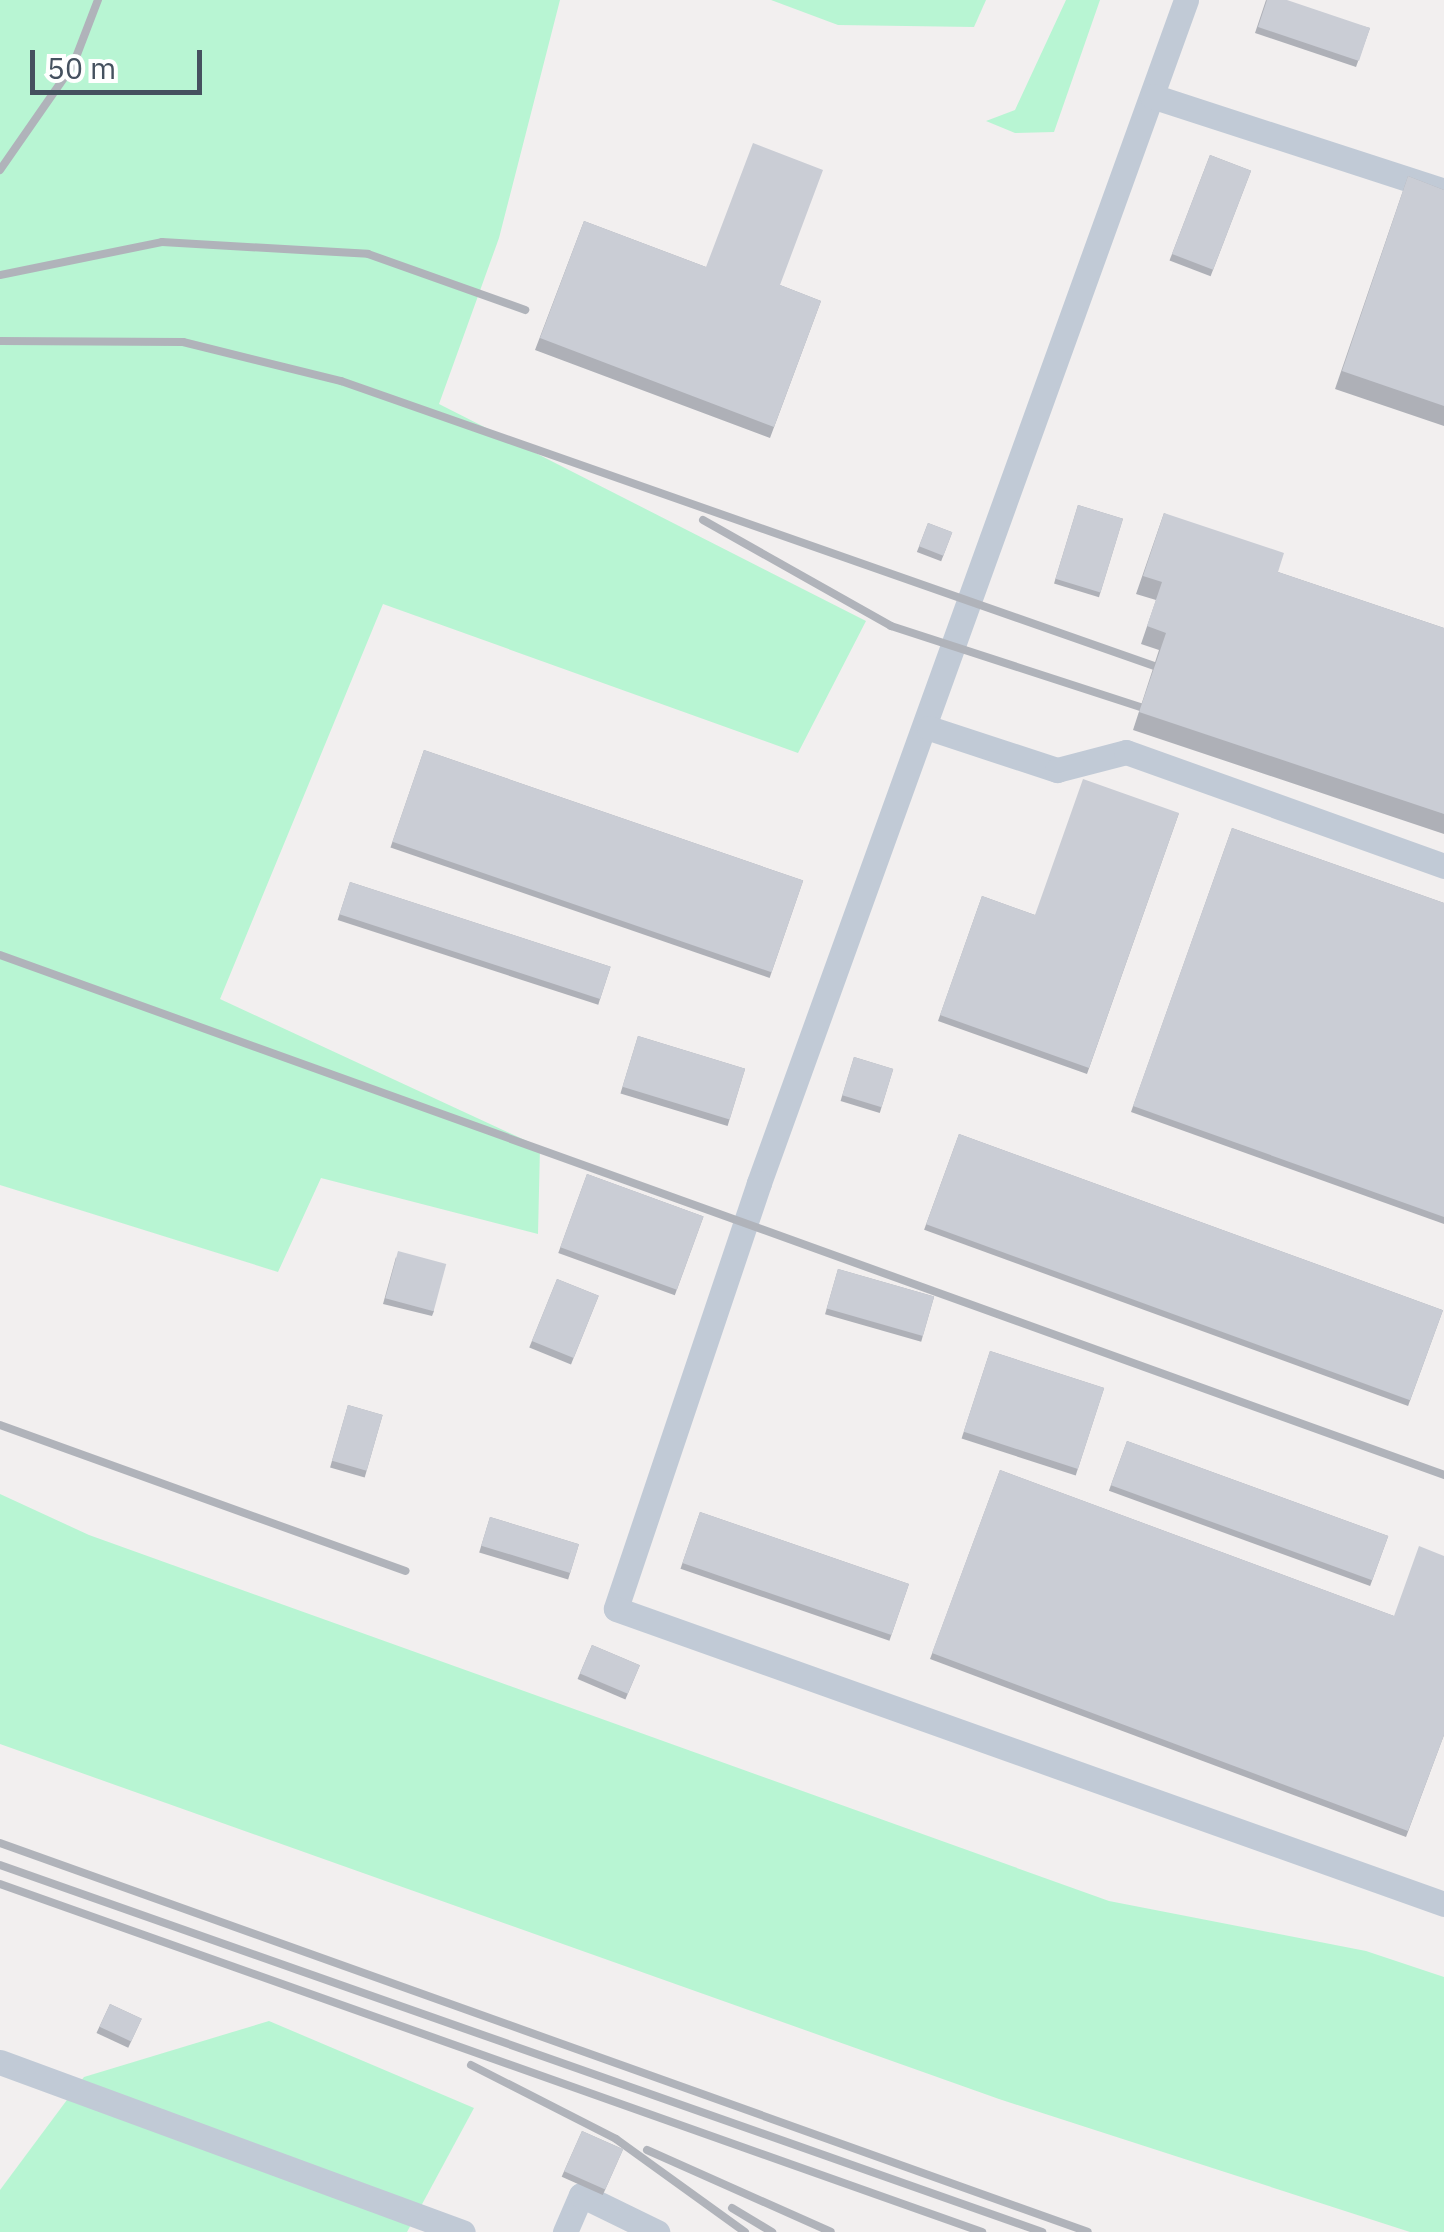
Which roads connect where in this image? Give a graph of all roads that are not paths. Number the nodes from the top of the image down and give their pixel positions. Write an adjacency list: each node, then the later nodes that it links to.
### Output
1 (1186, 0): 2 (street)
2 (1152, 96): 3 (street); 4 (street)
3 (1444, 192)
4 (929, 728): 5 (street); 6 (street)
5 (1444, 866)
6 (1444, 1904)
7 (0, 2062): 8 (street)
8 (463, 2232)
9 (565, 2232): 10 (street)
10 (657, 2232)

